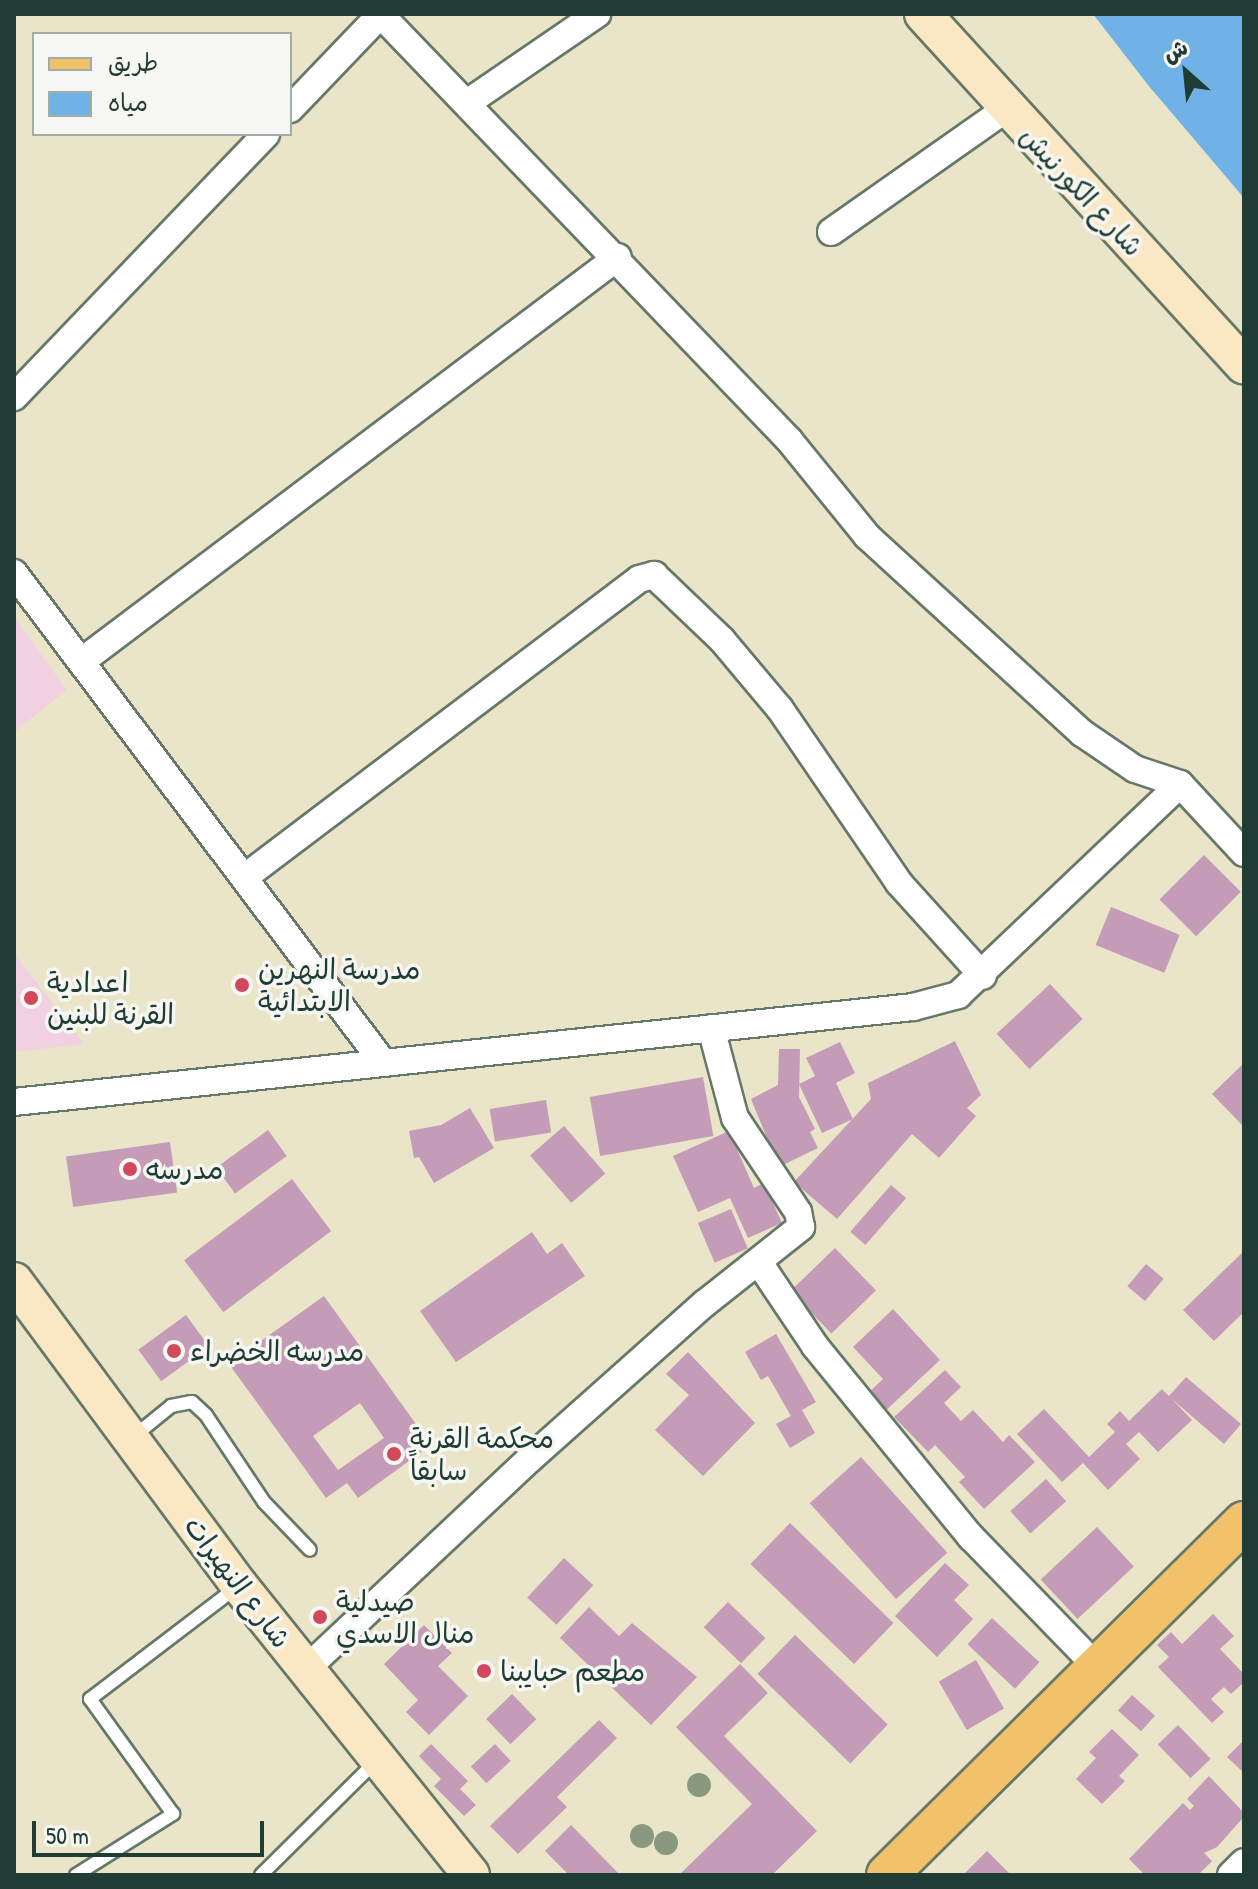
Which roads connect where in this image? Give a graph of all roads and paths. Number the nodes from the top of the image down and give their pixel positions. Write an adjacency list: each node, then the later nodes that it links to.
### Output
1 (380, 14): 4 (street); 5 (street)
2 (597, 14): 4 (street)
3 (923, 14): 6 (street, شارع الكورنيش)
4 (467, 103): 9 (street)
5 (292, 107)
6 (1006, 109): 8 (street); 10 (street, شارع الكورنيش)
7 (264, 136): 11 (street)
8 (831, 232)
9 (618, 257): 13 (street); 14 (street)
10 (1244, 366)
11 (14, 397)
12 (14, 573): 13 (street)
13 (82, 661): 16 (street)
14 (1180, 784): 15 (street); 17 (street)
15 (1244, 853)
16 (245, 877): 17 (street); 19 (street)
17 (983, 976): 18 (street)
18 (711, 1028): 19 (street); 21 (street)
19 (382, 1061): 20 (street)
20 (14, 1102)
21 (760, 1264): 27 (street); 28 (street)
22 (14, 1281): 23 (street, شارع النهيرات)
23 (130, 1439): 25 (lane); 26 (street, شارع النهيرات)
24 (1244, 1522): 27 (main road)
25 (310, 1550)
26 (239, 1585): 28 (street, شارع النهيرات); 31 (lane)
27 (1098, 1668): 34 (main road)
28 (305, 1670): 29 (street, شارع النهيرات)
29 (377, 1760): 32 (lane); 33 (street, شارع النهيرات)
30 (1244, 1862): 35 (street)
31 (76, 1875)
32 (261, 1875)
33 (471, 1875)
34 (887, 1875)
35 (1231, 1875)

